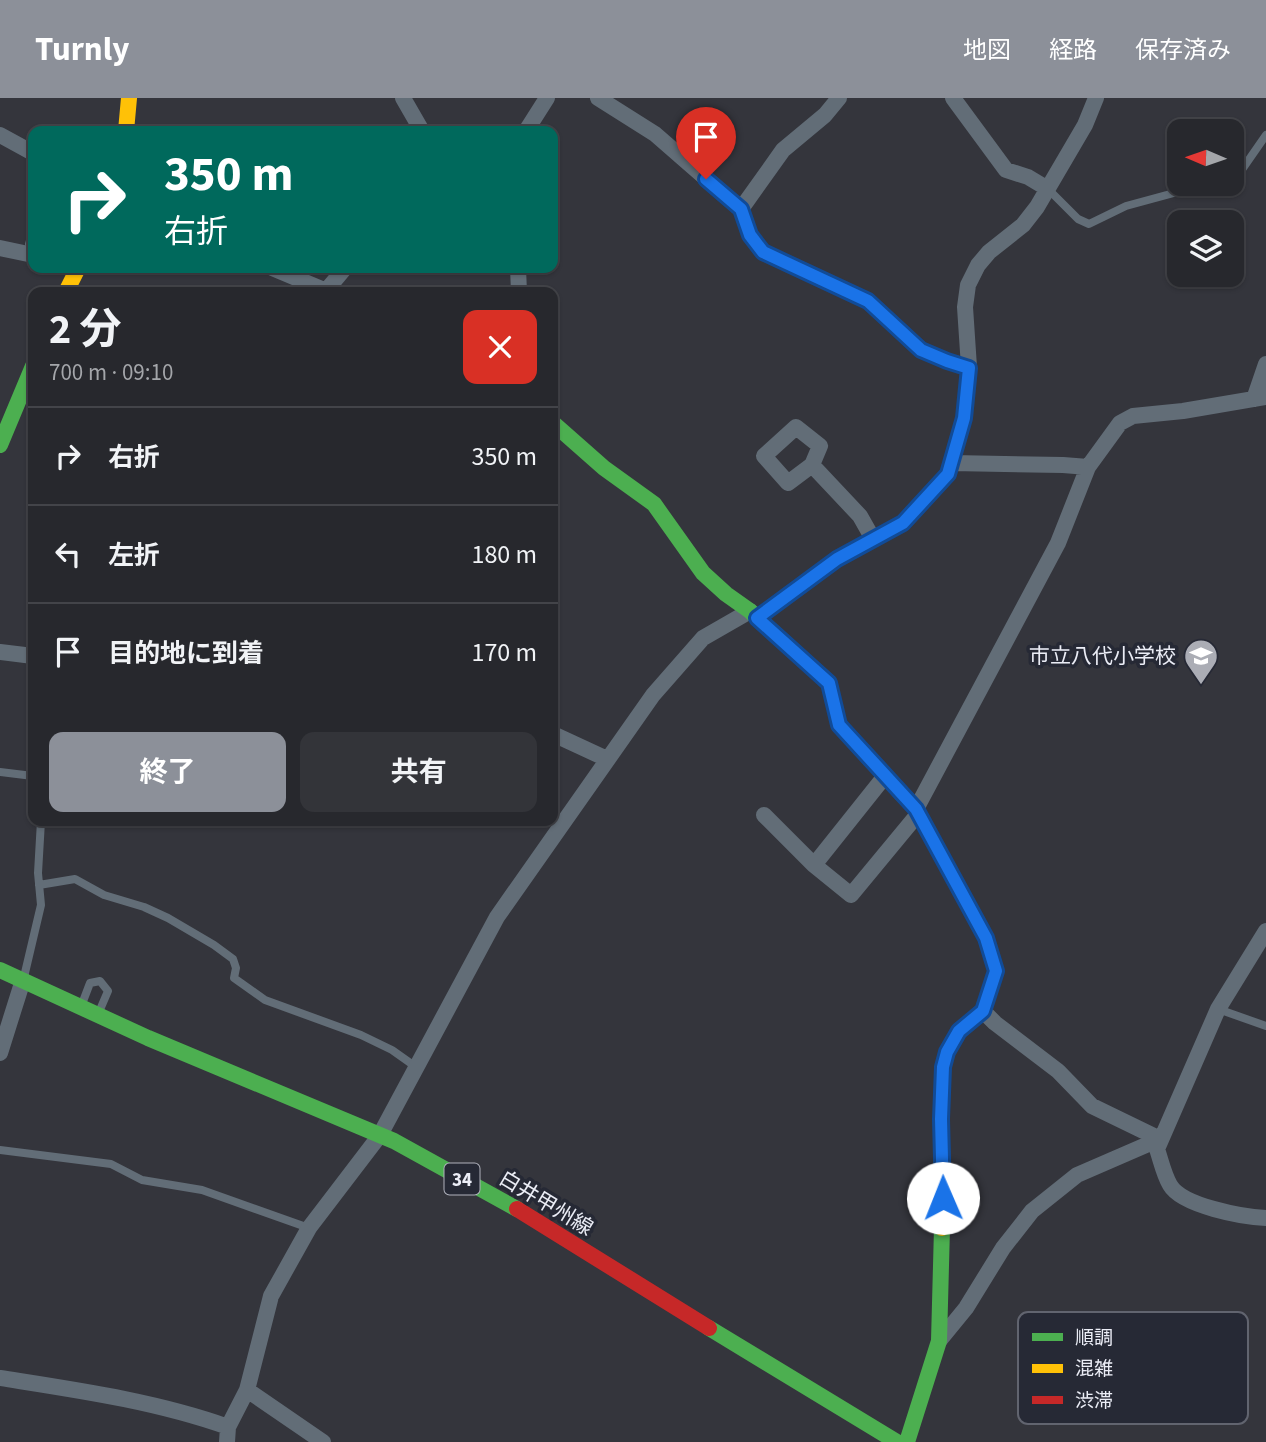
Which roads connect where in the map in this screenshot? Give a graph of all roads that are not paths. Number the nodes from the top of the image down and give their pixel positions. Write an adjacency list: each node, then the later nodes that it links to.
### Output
1 (129, 98): 8 (street)
2 (403, 98): 9 (street)
3 (547, 98): 10 (street)
4 (598, 98): 17 (street)
5 (839, 98): 17 (street)
6 (953, 98): 15 (street)
7 (1096, 98): 15 (street)
8 (126, 126)
9 (419, 126)
10 (529, 126)
11 (0, 135): 13 (street)
12 (1266, 135): 14 (lane)
13 (28, 150)
14 (1244, 167)
15 (1048, 189): 16 (lane); 23 (street)
16 (1167, 195)
17 (741, 209): 23 (street)
18 (0, 248): 19 (street)
19 (28, 254)
20 (283, 273): 21 (street)
21 (315, 287)
22 (1266, 364): 25 (street)
23 (969, 368): 28 (street)
24 (28, 378): 27 (street)
25 (1260, 398): 30 (street)
26 (558, 427): 32 (street)
27 (0, 445)
28 (952, 463): 30 (street); 31 (street)
29 (812, 465): 31 (street)
30 (1088, 467): 40 (street)
31 (873, 539): 32 (street)
32 (753, 614): 36 (street); 39 (street)
33 (0, 652): 34 (street)
34 (28, 655)
35 (558, 736): 36 (street)
36 (607, 759): 54 (street)
37 (0, 772): 38 (lane)
38 (28, 775)
39 (885, 776): 40 (street); 43 (street)
40 (917, 812): 43 (street); 50 (street)
41 (764, 815): 43 (street)
42 (41, 826): 44 (lane)
43 (814, 865)
44 (39, 885): 47 (lane); 54 (lane)
45 (1266, 930): 49 (street)
46 (0, 970): 47 (street, 白井甲州線 / 34)
47 (23, 980): 48 (street, 白井甲州線 / 34); 53 (street)
48 (80, 1007): 51 (street, 白井甲州線 / 34); 51 (lane)
49 (1218, 1009): 52 (lane); 56 (street)
50 (983, 1011): 56 (street); 60 (street)
51 (98, 1014): 55 (street, 白井甲州線 / 34)
52 (1266, 1026)
53 (0, 1053)
54 (416, 1067): 55 (street)
55 (380, 1135): 59 (street); 65 (street, 白井甲州線 / 34)
56 (1160, 1139): 58 (street); 60 (street)
57 (0, 1150): 59 (lane)
58 (1266, 1218)
59 (309, 1228): 62 (street)
60 (939, 1341): 66 (street)
61 (0, 1378): 63 (street)
62 (247, 1390): 63 (street); 64 (street)
63 (228, 1435)
64 (323, 1442)
65 (897, 1442)
66 (907, 1442)

